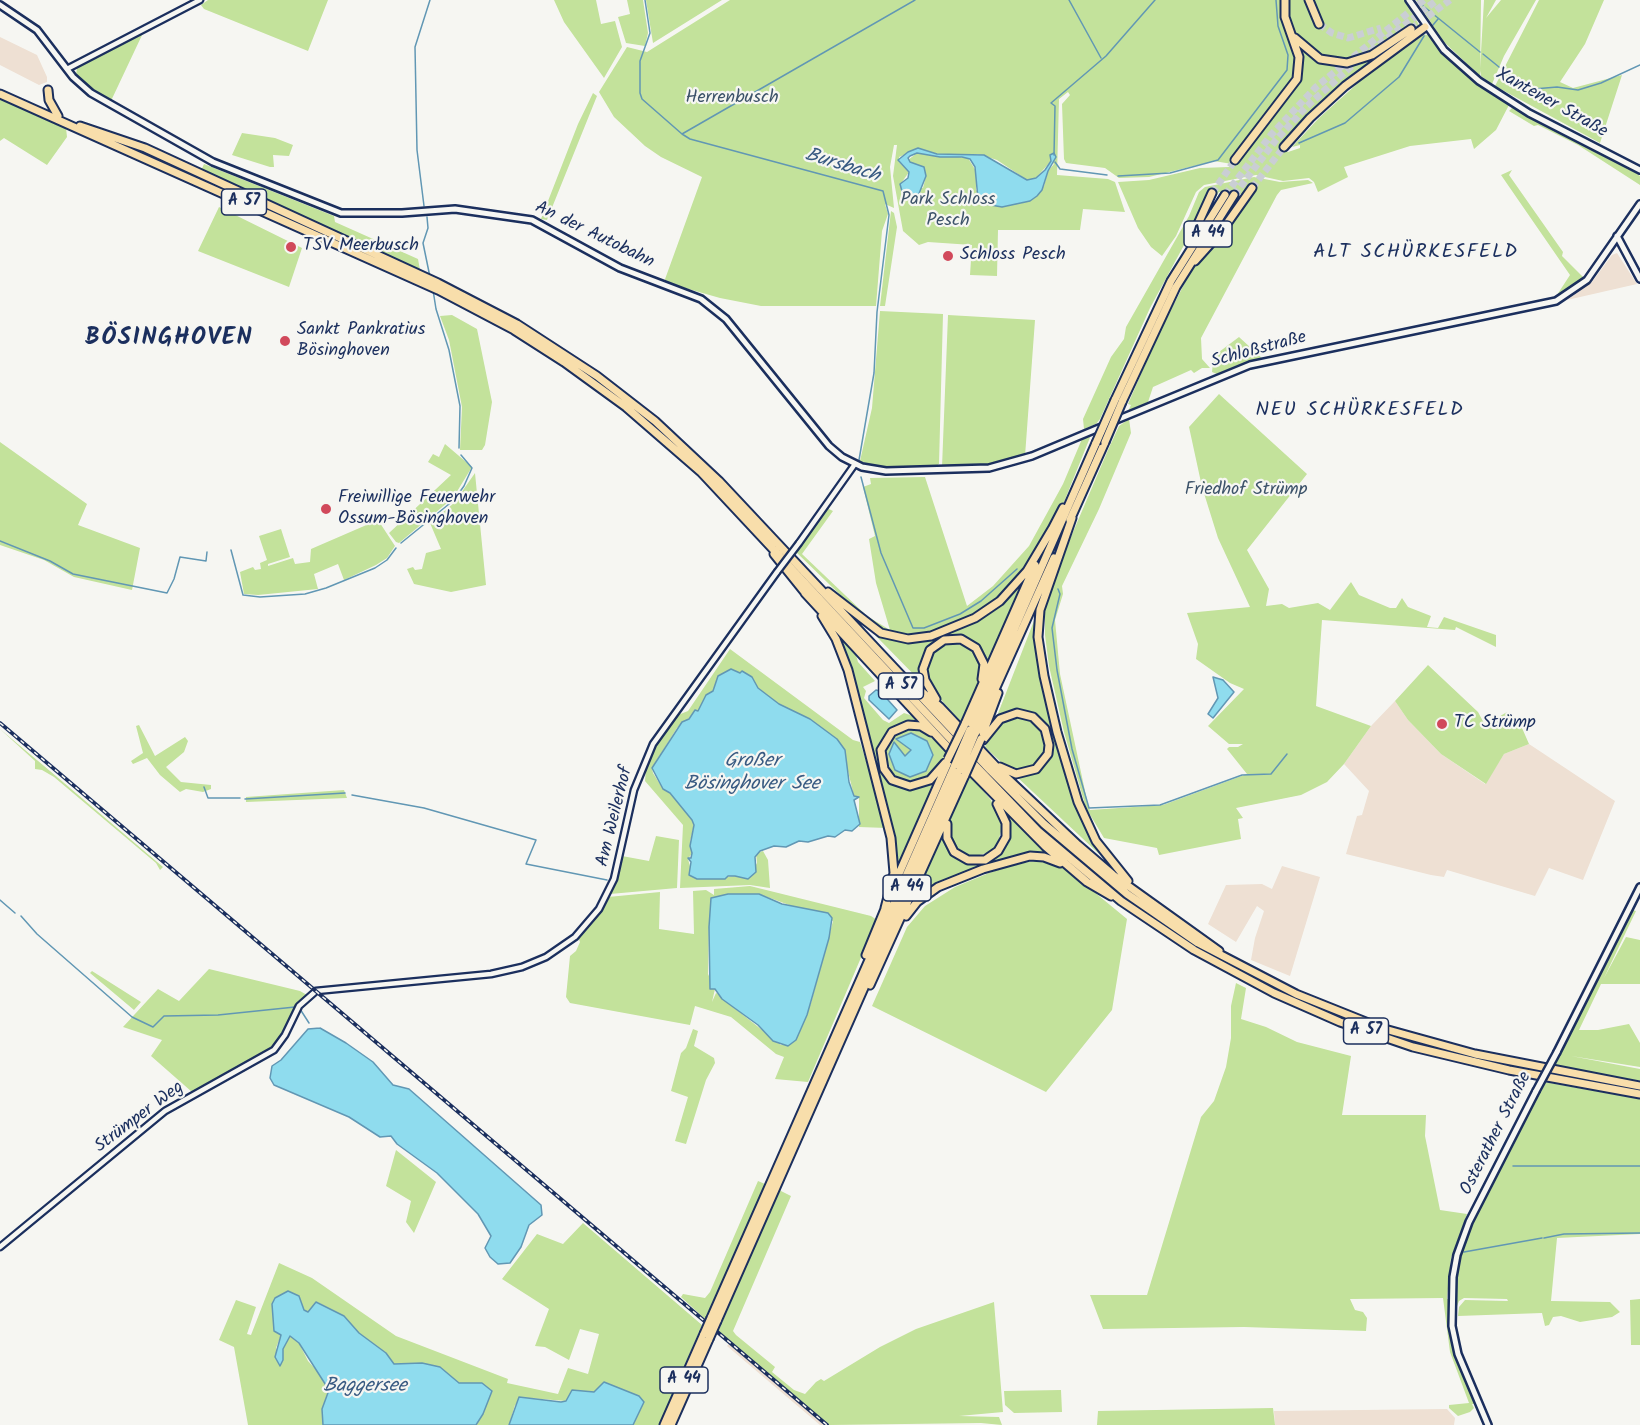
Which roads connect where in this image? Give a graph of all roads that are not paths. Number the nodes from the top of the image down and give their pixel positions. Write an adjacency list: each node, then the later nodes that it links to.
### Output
1 (200, 0): 10 (street)
2 (1285, 0): 9 (highway)
3 (1309, 0): 6 (highway)
4 (1409, 0): 7 (main road, Xantener Straße)
5 (0, 4): 10 (main road, An der Autobahn)
6 (1319, 24)
7 (1425, 27): 14 (highway); 16 (main road, Xantener Straße)
8 (1411, 29): 9 (highway)
9 (1292, 34): 15 (highway)
10 (66, 69): 28 (main road, An der Autobahn)
11 (48, 90): 13 (highway)
12 (0, 92): 13 (highway, A 57); 26 (highway, A 57)
13 (58, 116): 26 (highway, A 57)
14 (1284, 147)
15 (1234, 160)
16 (1639, 171)
17 (1252, 189): 24 (highway)
18 (1212, 193): 23 (highway)
19 (1225, 195): 23 (highway, A 44)
20 (1234, 195): 24 (highway, A 44)
21 (1639, 204): 22 (main road, Schloßstraße)
22 (1617, 236): 25 (main road); 28 (main road, Schloßstraße)
23 (1185, 256): 27 (highway, A 44)
24 (1183, 275): 27 (highway, A 44)
25 (1640, 279)
26 (438, 286): 30 (highway, A 57); 33 (highway, A 57)
27 (1118, 401): 29 (highway, A 44, bridge); 31 (highway, A 44, bridge)
28 (855, 464): 51 (street, Am Weilerhof, bridge)
29 (1081, 478): 32 (highway); 38 (highway, A 44)
30 (743, 515): 34 (highway); 47 (highway, A 57)
31 (1072, 518): 38 (highway, A 44); 46 (highway)
32 (1052, 529): 33 (highway); 36 (highway)
33 (815, 583): 35 (highway, A 57)
34 (805, 592): 39 (highway); 48 (highway)
35 (895, 668): 37 (highway); 50 (highway, A 57)
36 (979, 692): 37 (highway); 38 (highway)
37 (955, 722): 40 (highway)
38 (975, 733): 40 (highway); 41 (highway, A 44, bridge); 41 (highway, bridge); 41 (highway, bridge)
39 (941, 741): 41 (highway); 42 (highway)
40 (991, 761): 46 (highway)
41 (955, 766): 43 (highway); 48 (highway); 52 (highway, A 44); 53 (highway, A 44)
42 (985, 787): 43 (highway); 44 (highway)
43 (953, 805): 49 (highway)
44 (1068, 866): 47 (highway); 49 (highway)
45 (1640, 887): 61 (main road, Osterather Straße, bridge)
46 (1145, 898): 50 (highway)
47 (1121, 901): 55 (highway, A 57)
48 (885, 908): 52 (highway)
49 (896, 931): 53 (highway)
50 (1235, 964): 54 (highway, A 57)
51 (319, 990): 56 (street, Strümper Weg)
52 (852, 997): 57 (highway, A 44)
53 (855, 1007): 57 (highway, A 44)
54 (1640, 1086)
55 (1640, 1094)
56 (0, 1247)
57 (714, 1319): 58 (highway, A 44, bridge)
58 (706, 1337): 59 (highway, A 44); 60 (highway, A 44)
59 (664, 1425)
60 (671, 1425)
61 (1488, 1425)

